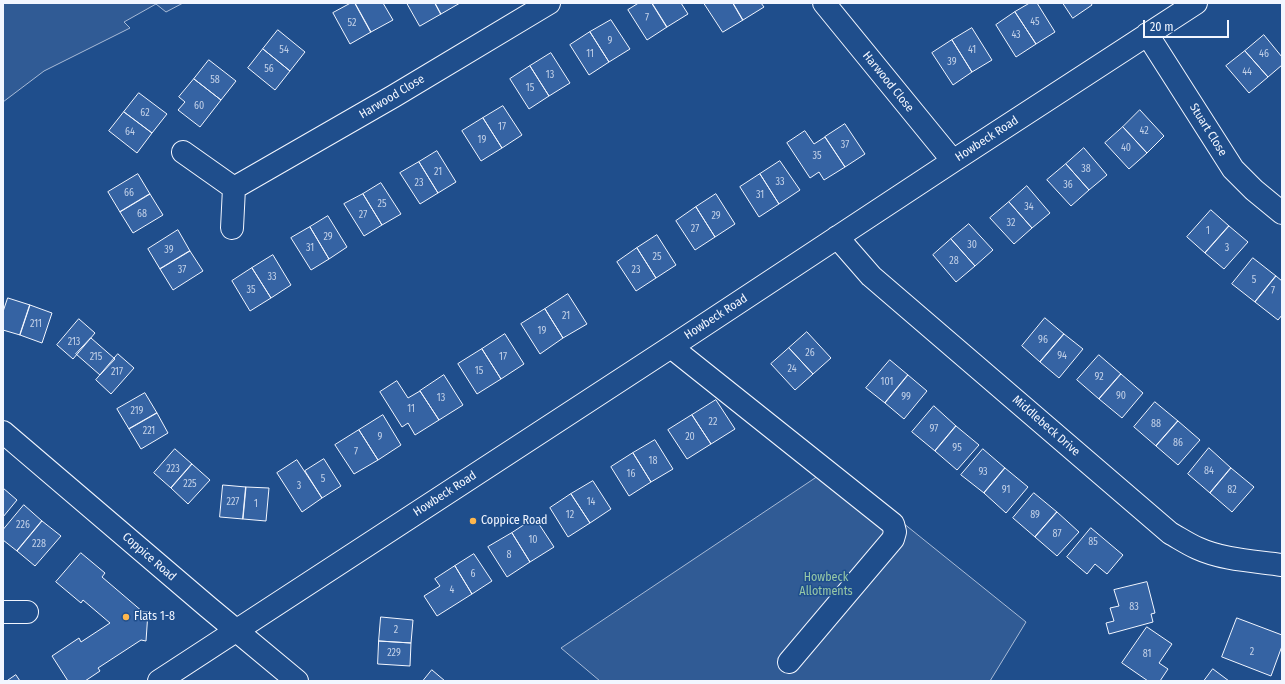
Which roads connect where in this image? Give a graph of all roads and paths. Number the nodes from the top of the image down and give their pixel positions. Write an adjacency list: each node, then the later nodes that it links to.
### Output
1 (549, 3): 7 (street, Harwood Close)
2 (824, 3): 6 (street, Harwood Close)
3 (1196, 3): 4 (street, Howbeck Road)
4 (1147, 34): 6 (street, Howbeck Road); 8 (street, Stuart Close)
5 (183, 152): 7 (street)
6 (952, 161): 10 (street, Howbeck Road)
7 (234, 188): 9 (street)
8 (1282, 213)
9 (232, 228)
10 (837, 237): 11 (street, Howbeck Road); 13 (street, Middlebeck Drive)
11 (671, 347): 16 (street, Howbeck Road); 17 (street)
12 (3, 432): 16 (street, Coppice Road)
13 (1282, 565)
14 (3, 612): 15 (street)
15 (27, 612)
16 (236, 631): 18 (street, Howbeck Road); 19 (street, Coppice Road)
17 (789, 662)
18 (159, 681)
19 (297, 681)

